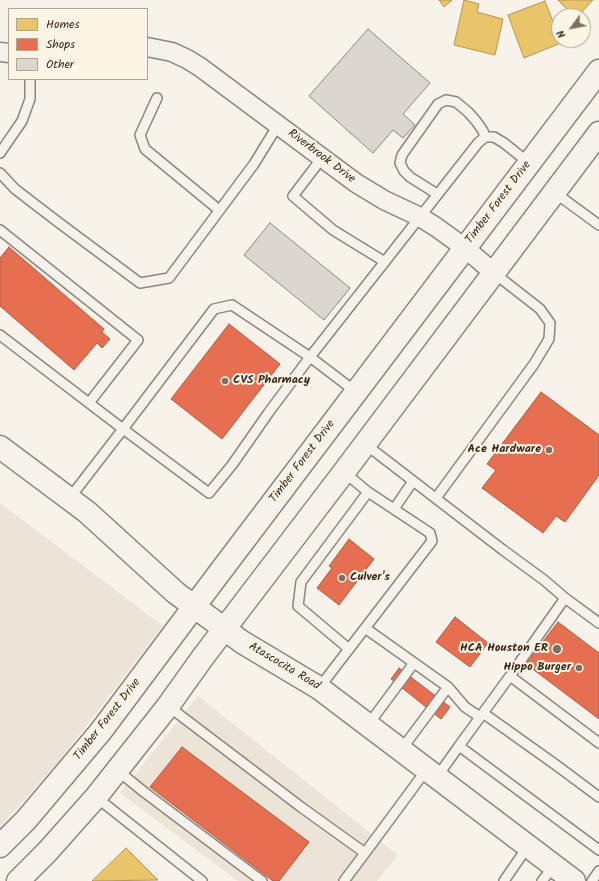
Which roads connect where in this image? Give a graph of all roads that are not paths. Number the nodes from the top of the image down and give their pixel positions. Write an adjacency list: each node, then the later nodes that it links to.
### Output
1 (148, 47): 5 (street, Riverbrook Drive)
2 (599, 71): 10 (main road, Timber Forest Drive)
3 (30, 80): 8 (lane)
4 (157, 98): 14 (lane)
5 (278, 125): 9 (street, Riverbrook Drive); 14 (lane)
6 (599, 133): 12 (main road)
7 (485, 137): 10 (lane); 13 (lane); 13 (lane)
8 (0, 153)
9 (322, 158): 15 (street, Riverbrook Drive); 19 (lane)
10 (529, 163): 18 (main road, Timber Forest Drive)
11 (0, 173): 14 (lane)
12 (554, 192): 16 (lane); 20 (main road)
13 (438, 194): 15 (lane)
14 (219, 210)
15 (420, 216): 18 (street, Riverbrook Drive); 19 (lane)
16 (599, 225)
17 (0, 230): 24 (lane)
18 (465, 248): 20 (street, Riverbrook Drive); 23 (main road, Timber Forest Drive)
19 (384, 262): 22 (lane)
20 (494, 273): 26 (main road); 32 (lane)
21 (0, 335): 24 (lane)
22 (310, 357): 23 (lane); 25 (lane); 25 (lane)
23 (356, 392): 35 (main road, Timber Forest Drive)
24 (89, 403): 25 (lane)
25 (122, 429): 31 (lane)
26 (365, 444): 28 (main road); 29 (lane)
27 (0, 447): 31 (main road, Atascocita Road)
28 (344, 472): 30 (lane); 38 (main road)
29 (413, 481): 32 (lane); 33 (lane)
30 (368, 492): 33 (lane); 39 (lane)
31 (69, 498): 35 (main road, Atascocita Road)
32 (436, 498): 34 (lane)
33 (394, 509): 37 (lane)
34 (565, 598): 36 (lane); 41 (lane)
35 (194, 607): 38 (main road, Atascocita Road); 54 (main road, Timber Forest Drive)
36 (599, 622)
37 (365, 628): 39 (lane); 40 (lane)
38 (224, 629): 43 (main road, Atascocita Road); 44 (main road)
39 (349, 649): 43 (lane)
40 (414, 663): 42 (lane); 46 (lane)
41 (510, 676): 45 (lane); 47 (lane)
42 (448, 687): 45 (lane); 49 (lane)
43 (319, 688): 46 (main road, Atascocita Road)
44 (168, 706): 50 (main road); 57 (lane)
45 (482, 715): 48 (lane); 53 (lane)
46 (368, 725): 49 (main road, Atascocita Road)
47 (599, 743)
48 (459, 746): 51 (lane); 56 (lane)
49 (402, 750): 51 (main road, Atascocita Road)
50 (117, 770): 52 (main road); 62 (lane)
51 (432, 773): 55 (main road, Atascocita Road); 57 (lane)
52 (96, 797): 60 (main road); 61 (lane)
53 (599, 797)
54 (0, 846)
55 (528, 846): 59 (main road, Atascocita Road); 64 (lane)
56 (599, 850)
57 (365, 853): 63 (lane)
58 (599, 871): 66 (lane)
59 (548, 873): 65 (main road, Atascocita Road)
60 (18, 881)
61 (202, 881)
62 (262, 881)
63 (344, 881)
64 (504, 881)
65 (574, 881)
66 (592, 881)

